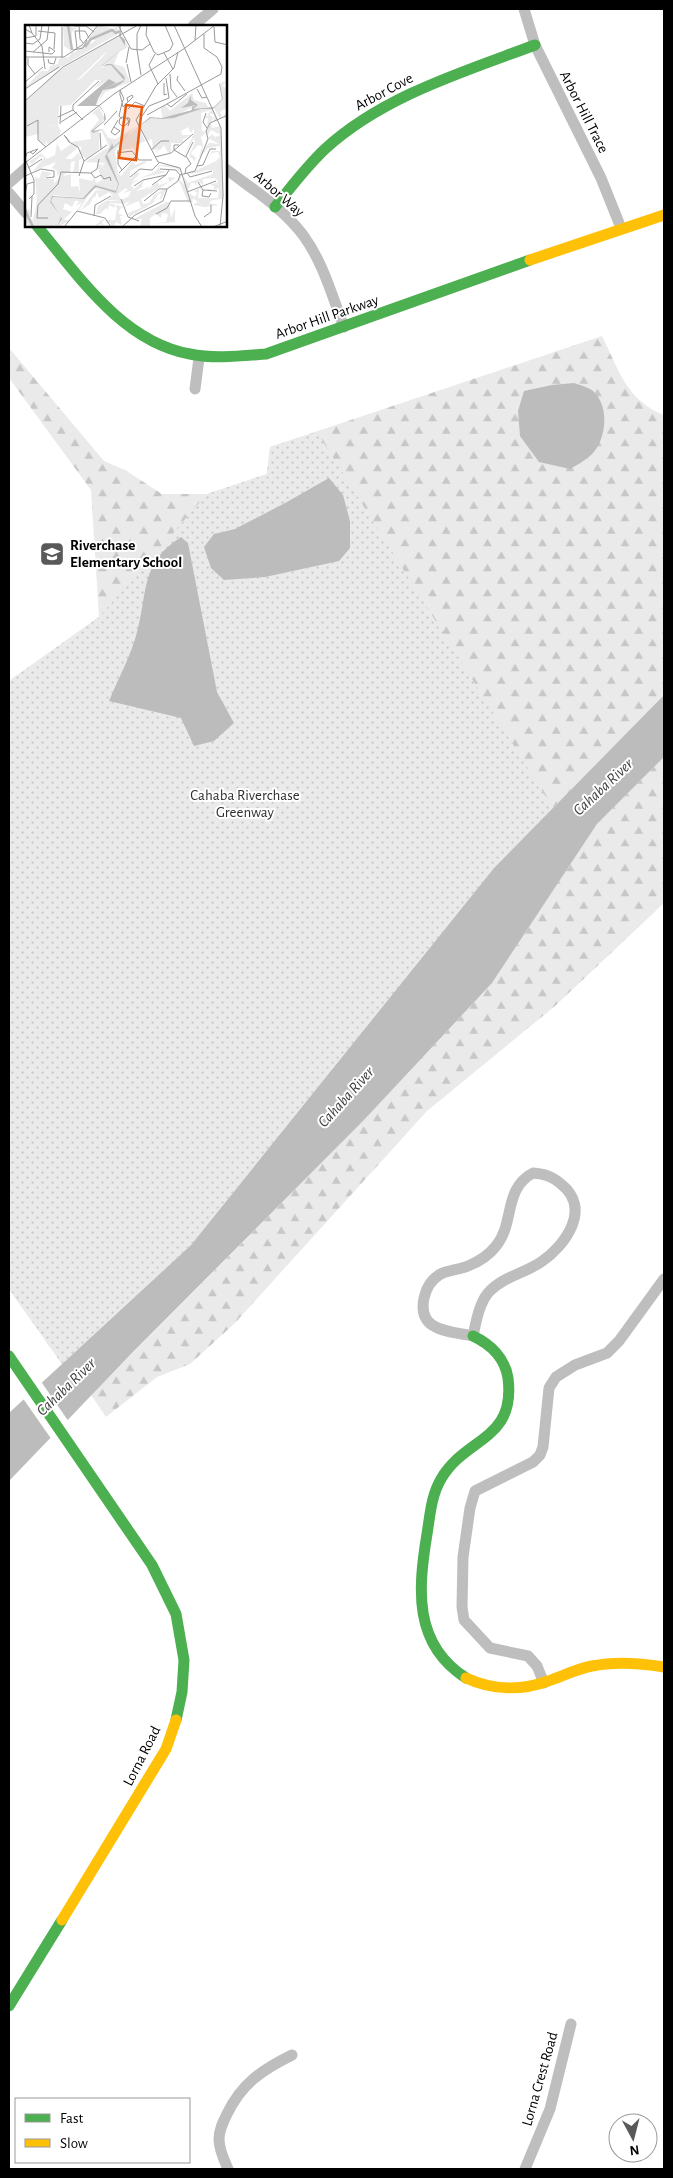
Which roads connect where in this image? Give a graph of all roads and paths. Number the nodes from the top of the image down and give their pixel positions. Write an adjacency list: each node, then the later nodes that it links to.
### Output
1 (213, 9): 3 (street)
2 (524, 9): 4 (street, Arbor Hill Trace)
3 (194, 25)
4 (535, 45): 9 (street, Arbor Cove); 13 (street, Arbor Hill Trace)
5 (25, 169): 7 (street)
6 (228, 171): 9 (street, Arbor Way)
7 (9, 183)
8 (9, 193): 10 (street)
9 (275, 206): 14 (street, Arbor Way)
10 (25, 212)
11 (664, 215): 13 (street, Arbor Hill Parkway)
12 (40, 228): 15 (street, Arbor Hill Parkway)
13 (621, 228): 14 (street, Arbor Hill Parkway)
14 (344, 327): 15 (street, Arbor Hill Parkway)
15 (199, 358): 16 (street)
16 (195, 390)
17 (664, 1279): 21 (street)
18 (473, 1336): 18 (street); 21 (street)
19 (9, 1356): 22 (street, Lorna Road)
20 (664, 1667): 21 (street)
21 (544, 1683)
22 (9, 2006)
23 (571, 2024): 26 (street, Lorna Crest Road)
24 (292, 2055): 25 (street)
25 (228, 2169)
26 (526, 2169)

